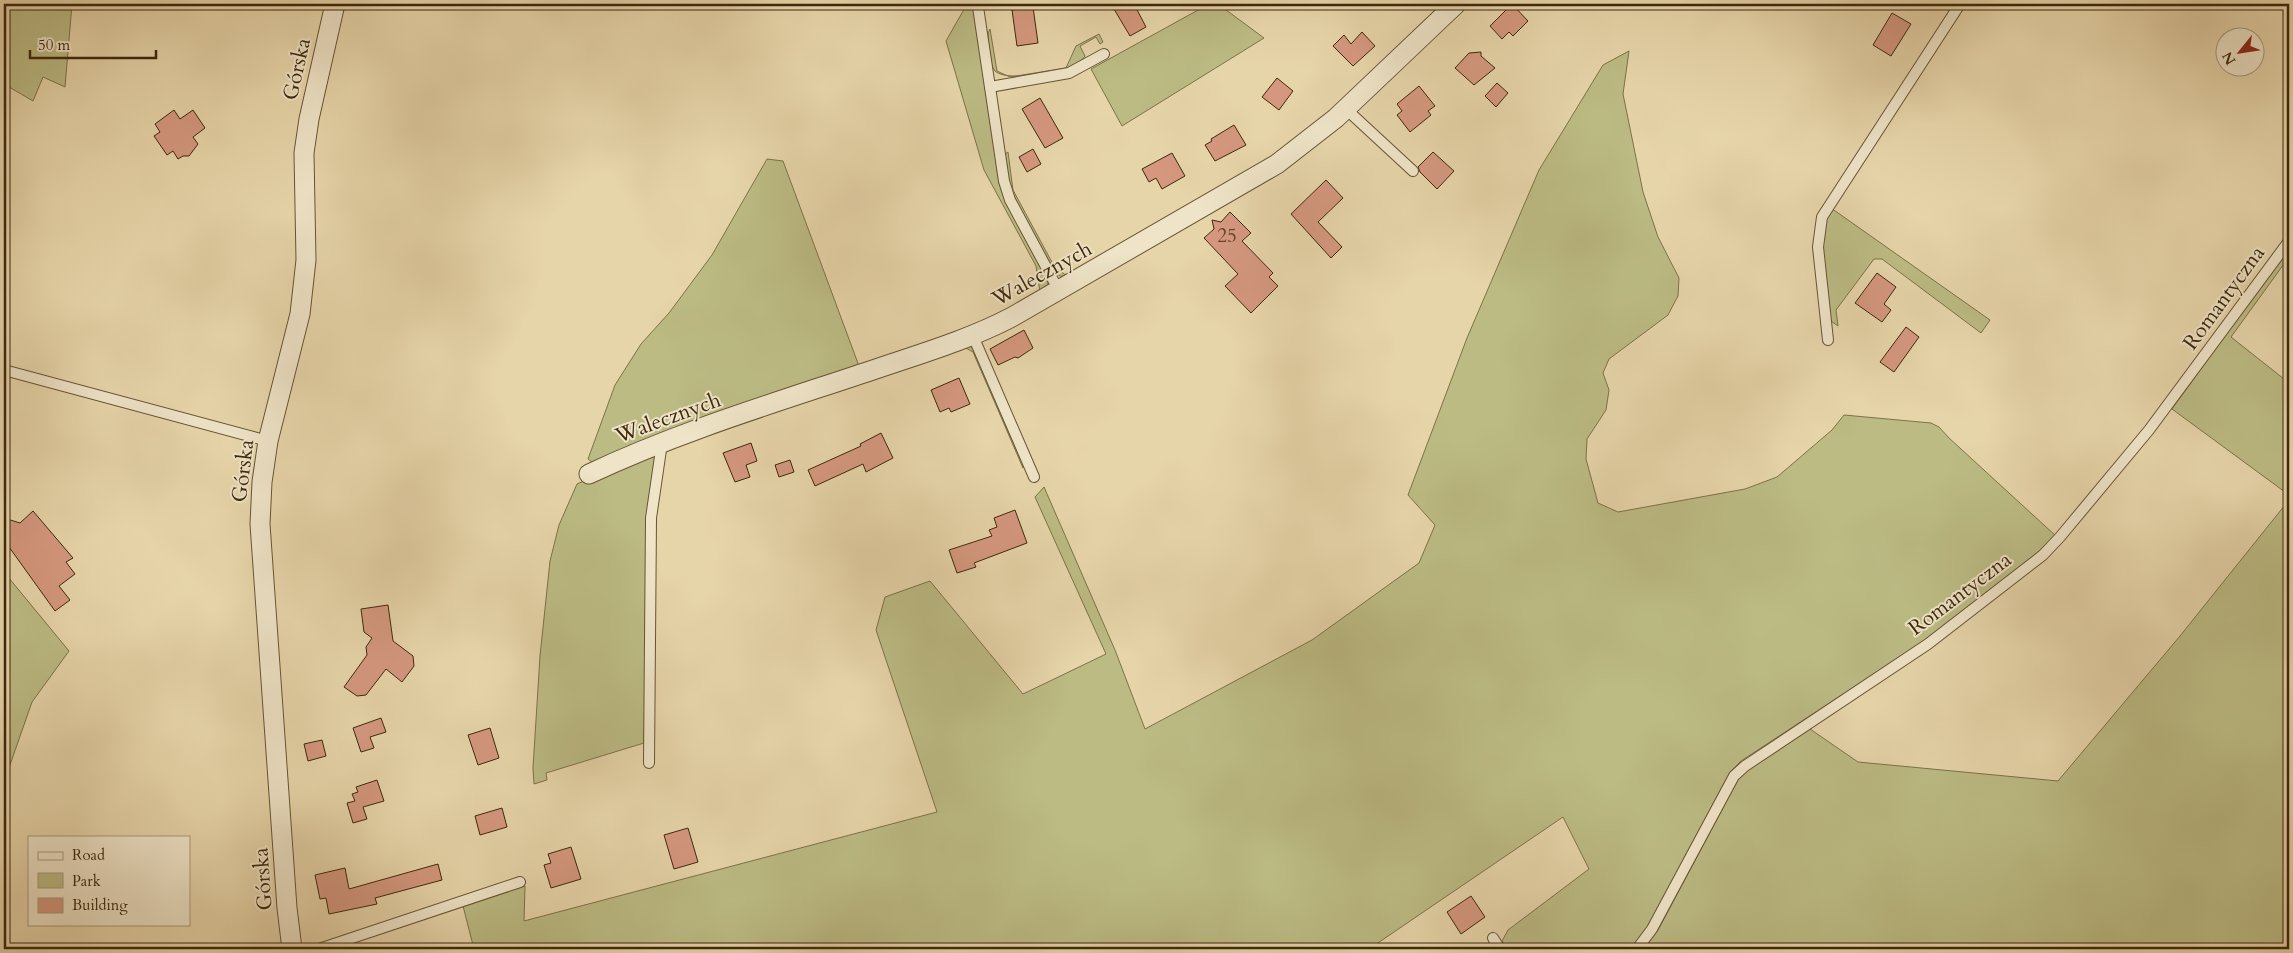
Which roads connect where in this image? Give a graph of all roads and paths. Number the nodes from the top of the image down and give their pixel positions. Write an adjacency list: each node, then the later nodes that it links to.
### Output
1 (335, 4): 14 (street, Górska)
2 (1456, 4): 7 (street, Walecznych)
3 (1960, 4): 12 (lane)
4 (978, 7): 6 (lane)
5 (1104, 54): 6 (lane)
6 (990, 87): 10 (lane)
7 (1346, 109): 8 (lane); 10 (street, Walecznych)
8 (1413, 171)
9 (2289, 241): 25 (lane, Romantyczna)
10 (1059, 290): 11 (street, Walecznych)
11 (973, 336): 15 (street, Walecznych); 17 (lane)
12 (1828, 340)
13 (4, 370): 14 (lane)
14 (268, 441): 21 (street, Górska)
15 (662, 443): 16 (street, Walecznych); 18 (lane)
16 (589, 474)
17 (1034, 477)
18 (649, 763)
19 (520, 882): 23 (lane)
20 (1493, 938): 24 (lane)
21 (292, 949): 22 (lane)
22 (304, 949)
23 (319, 949)
24 (1500, 949)
25 (1637, 949)

